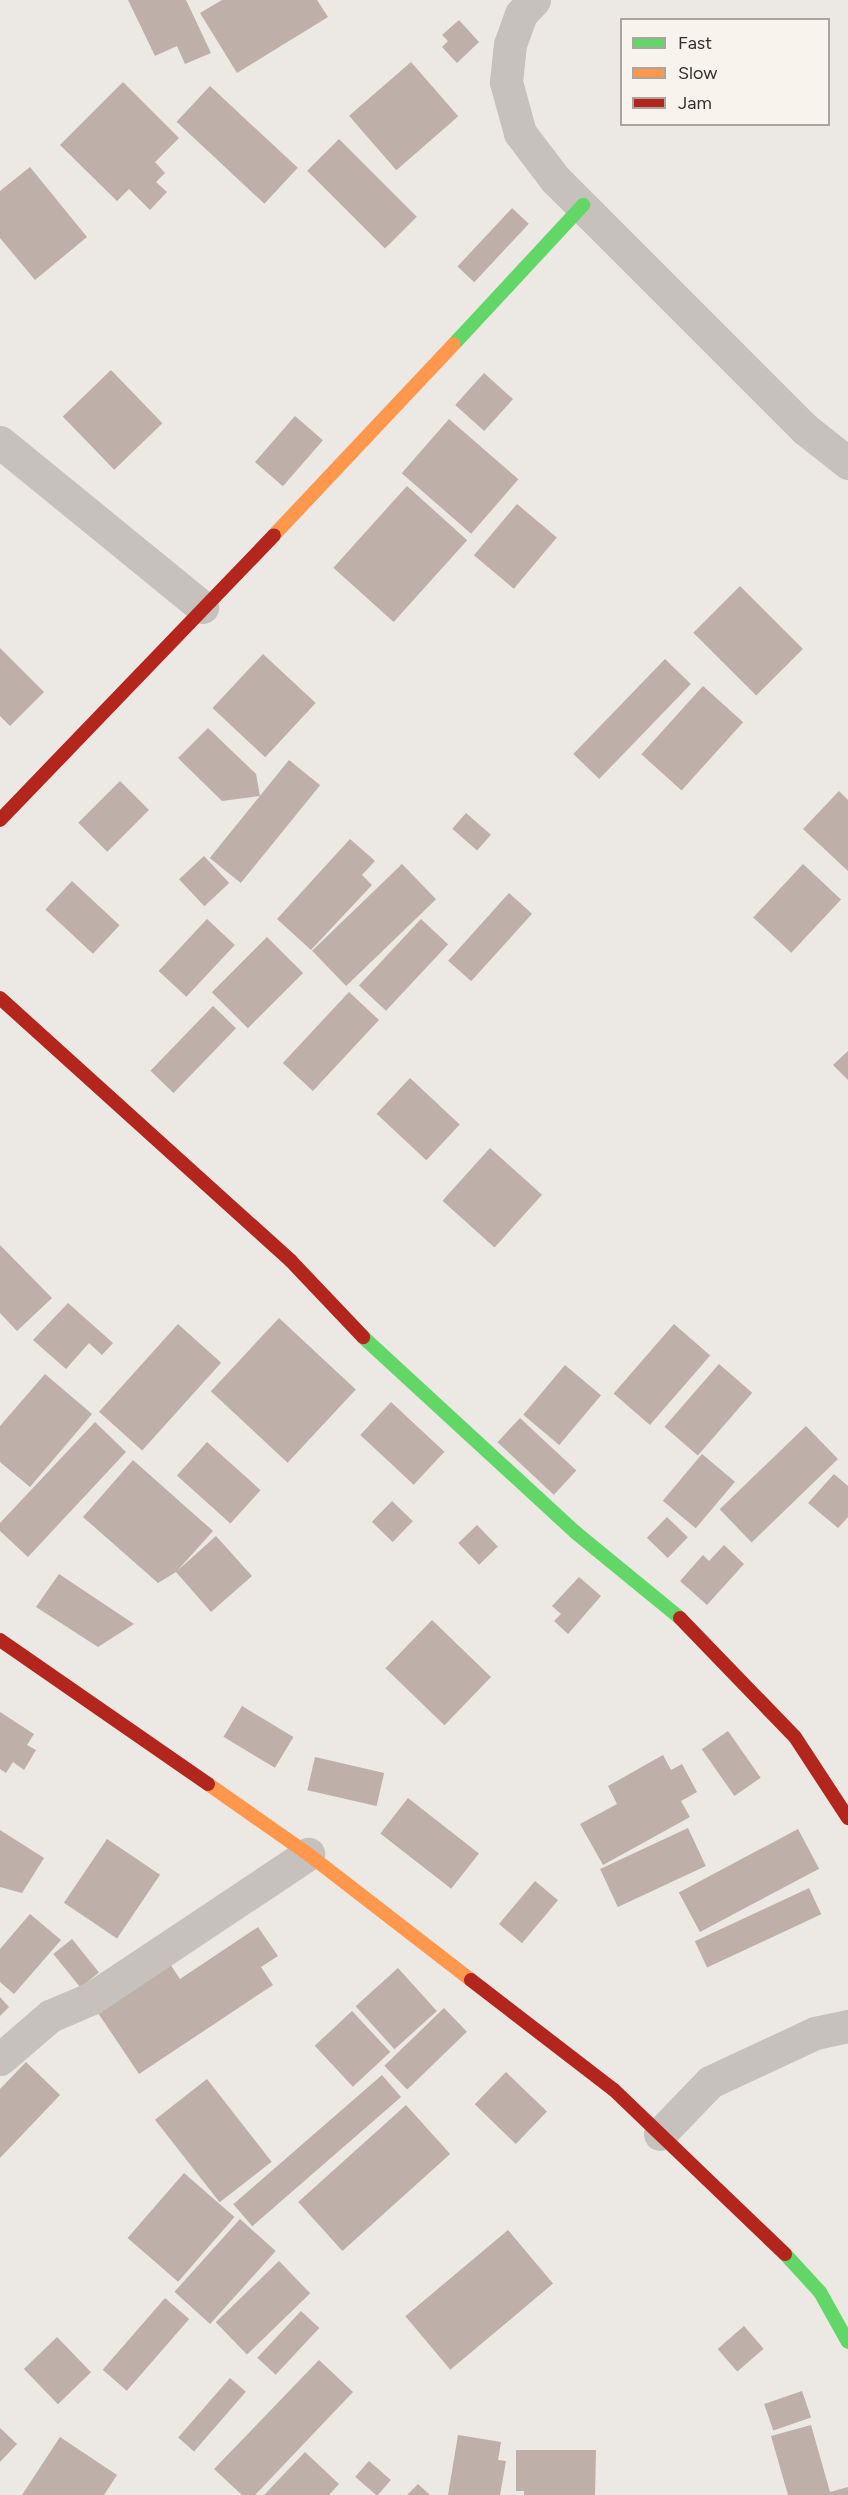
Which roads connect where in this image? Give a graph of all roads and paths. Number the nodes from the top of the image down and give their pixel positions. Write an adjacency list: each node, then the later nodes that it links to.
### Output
1 (534, 0): 2 (street)
2 (583, 205): 4 (street); 5 (street)
3 (0, 442): 5 (street)
4 (848, 463)
5 (202, 607): 6 (street)
6 (0, 820)
7 (0, 998): 9 (street)
8 (0, 1640): 10 (street)
9 (848, 1818)
10 (308, 1854): 12 (street); 13 (street)
11 (848, 2026): 13 (street)
12 (0, 2059)
13 (660, 2133): 14 (street)
14 (848, 2342)

